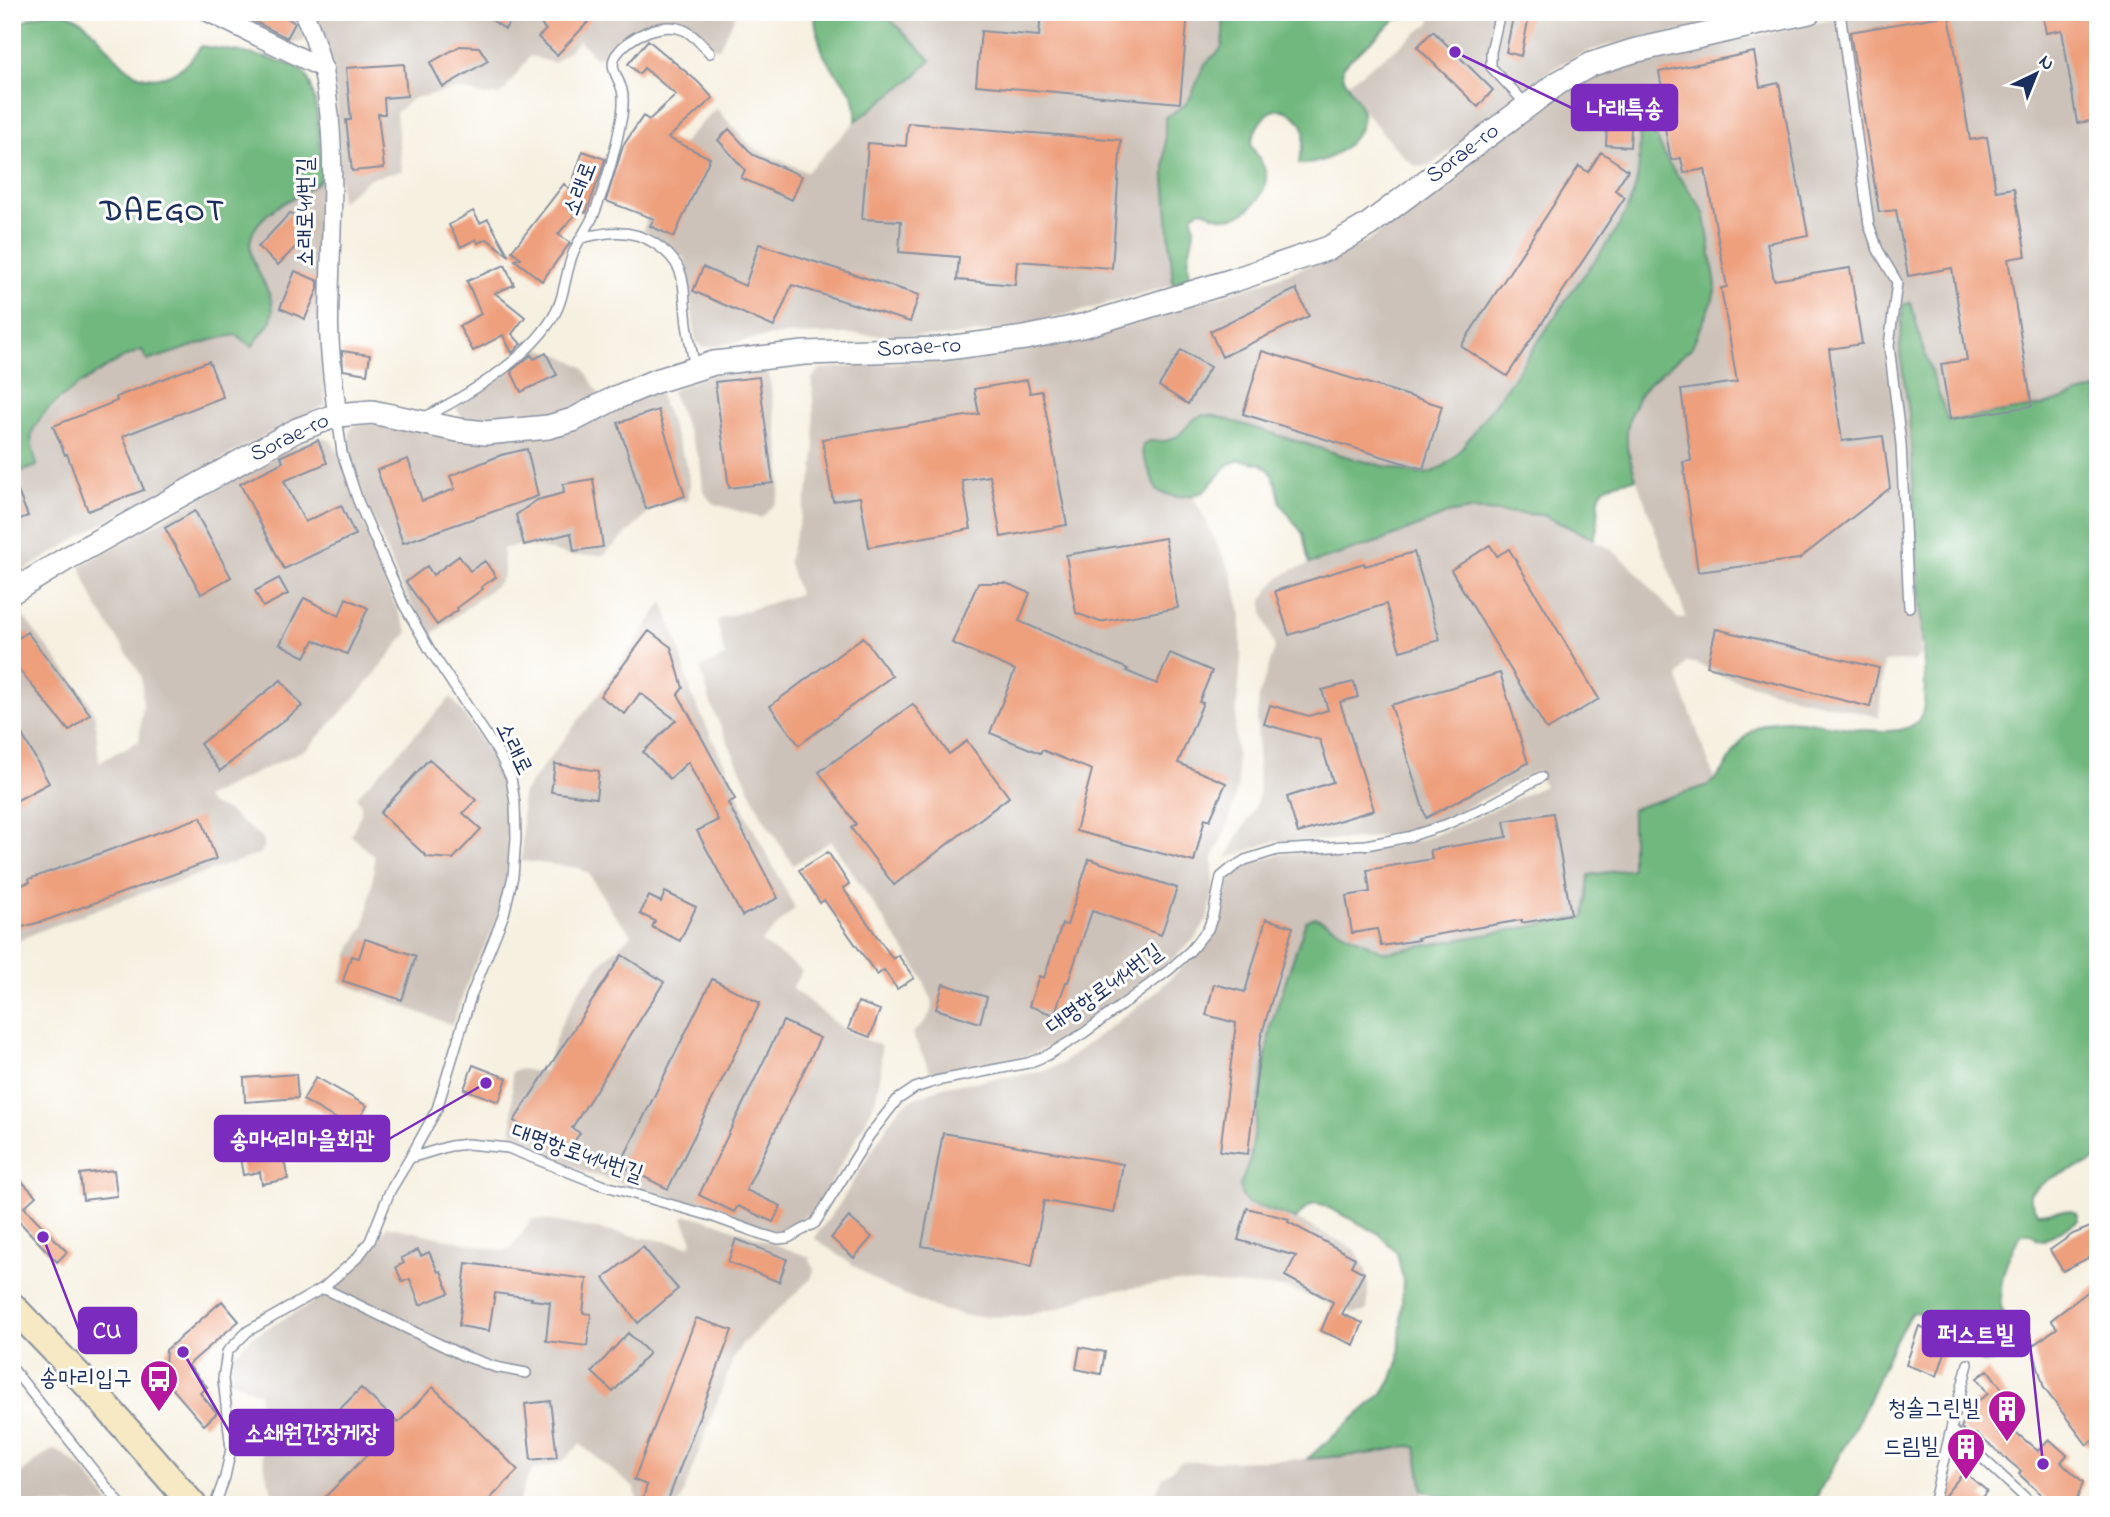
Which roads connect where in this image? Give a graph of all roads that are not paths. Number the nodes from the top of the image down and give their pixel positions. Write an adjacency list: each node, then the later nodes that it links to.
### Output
1 (208, 12): 8 (street)
2 (303, 12): 8 (street, 소래로41번길)
3 (1500, 12): 9 (lane)
4 (1809, 12): 6 (street, Sorae-ro)
5 (1840, 12): 15 (lane)
6 (1769, 17): 9 (street, Sorae-ro)
7 (710, 52): 10 (lane, 소래로)
8 (324, 69): 12 (street, 소래로41번길)
9 (1527, 106): 11 (street, Sorae-ro)
10 (581, 239): 11 (lane); 13 (lane, 소래로)
11 (695, 369): 13 (street, Sorae-ro)
12 (337, 415): 13 (street, Sorae-ro); 14 (street, Sorae-ro); 17 (lane, 소래로)
13 (419, 420)
14 (12, 592)
15 (1909, 607)
16 (1541, 777): 17 (lane, 대명항로414번길)
17 (410, 1158): 18 (lane)
18 (323, 1288): 22 (lane); 26 (lane)
19 (12, 1306): 25 (main road)
20 (1968, 1364): 23 (lane)
21 (12, 1368): 24 (lane)
22 (526, 1373)
23 (1951, 1429): 27 (lane); 28 (lane)
24 (121, 1505)
25 (193, 1505)
26 (215, 1505)
27 (1933, 1505)
28 (2033, 1505)

